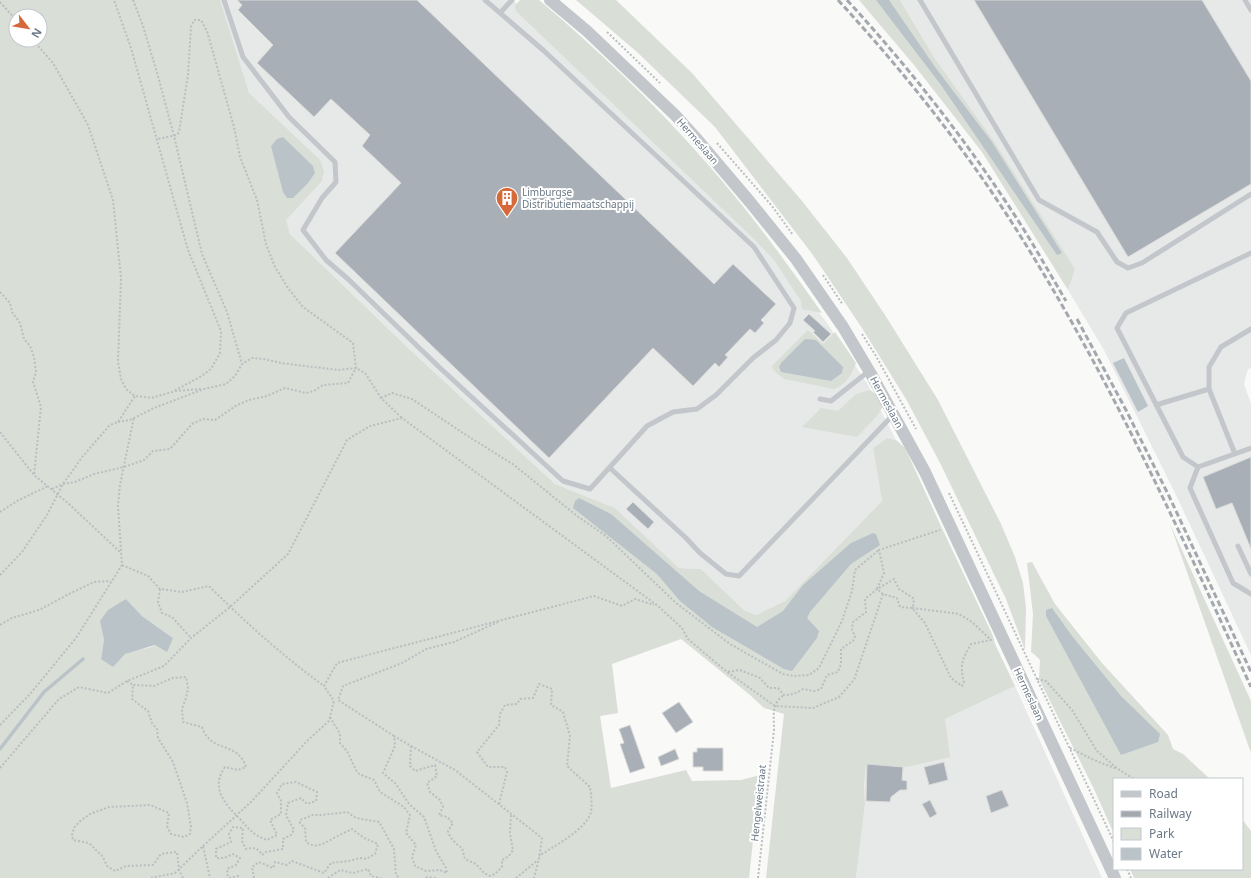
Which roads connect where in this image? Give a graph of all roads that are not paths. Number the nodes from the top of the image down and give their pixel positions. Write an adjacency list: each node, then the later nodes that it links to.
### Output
1 (224, 0): 20 (lane)
2 (485, 0): 8 (lane)
3 (512, 0): 8 (lane)
4 (550, 0): 12 (street, Hermeslaan)
5 (920, 0): 9 (lane)
6 (1245, 0): 7 (lane)
7 (1251, 10)
8 (500, 13): 20 (lane)
9 (1251, 194)
10 (1251, 253): 15 (lane)
11 (1251, 329): 13 (lane)
12 (870, 371): 14 (lane); 16 (street, Hermeslaan)
13 (1209, 389): 15 (lane); 18 (lane)
14 (820, 399)
15 (1156, 405): 19 (lane)
16 (893, 414): 20 (lane); 24 (street, Hermeslaan)
17 (1251, 448): 18 (lane)
18 (1235, 454): 19 (lane)
19 (1198, 467): 23 (lane)
20 (610, 468)
21 (1238, 546): 22 (lane)
22 (1251, 574)
23 (1251, 594)
24 (1115, 878)

